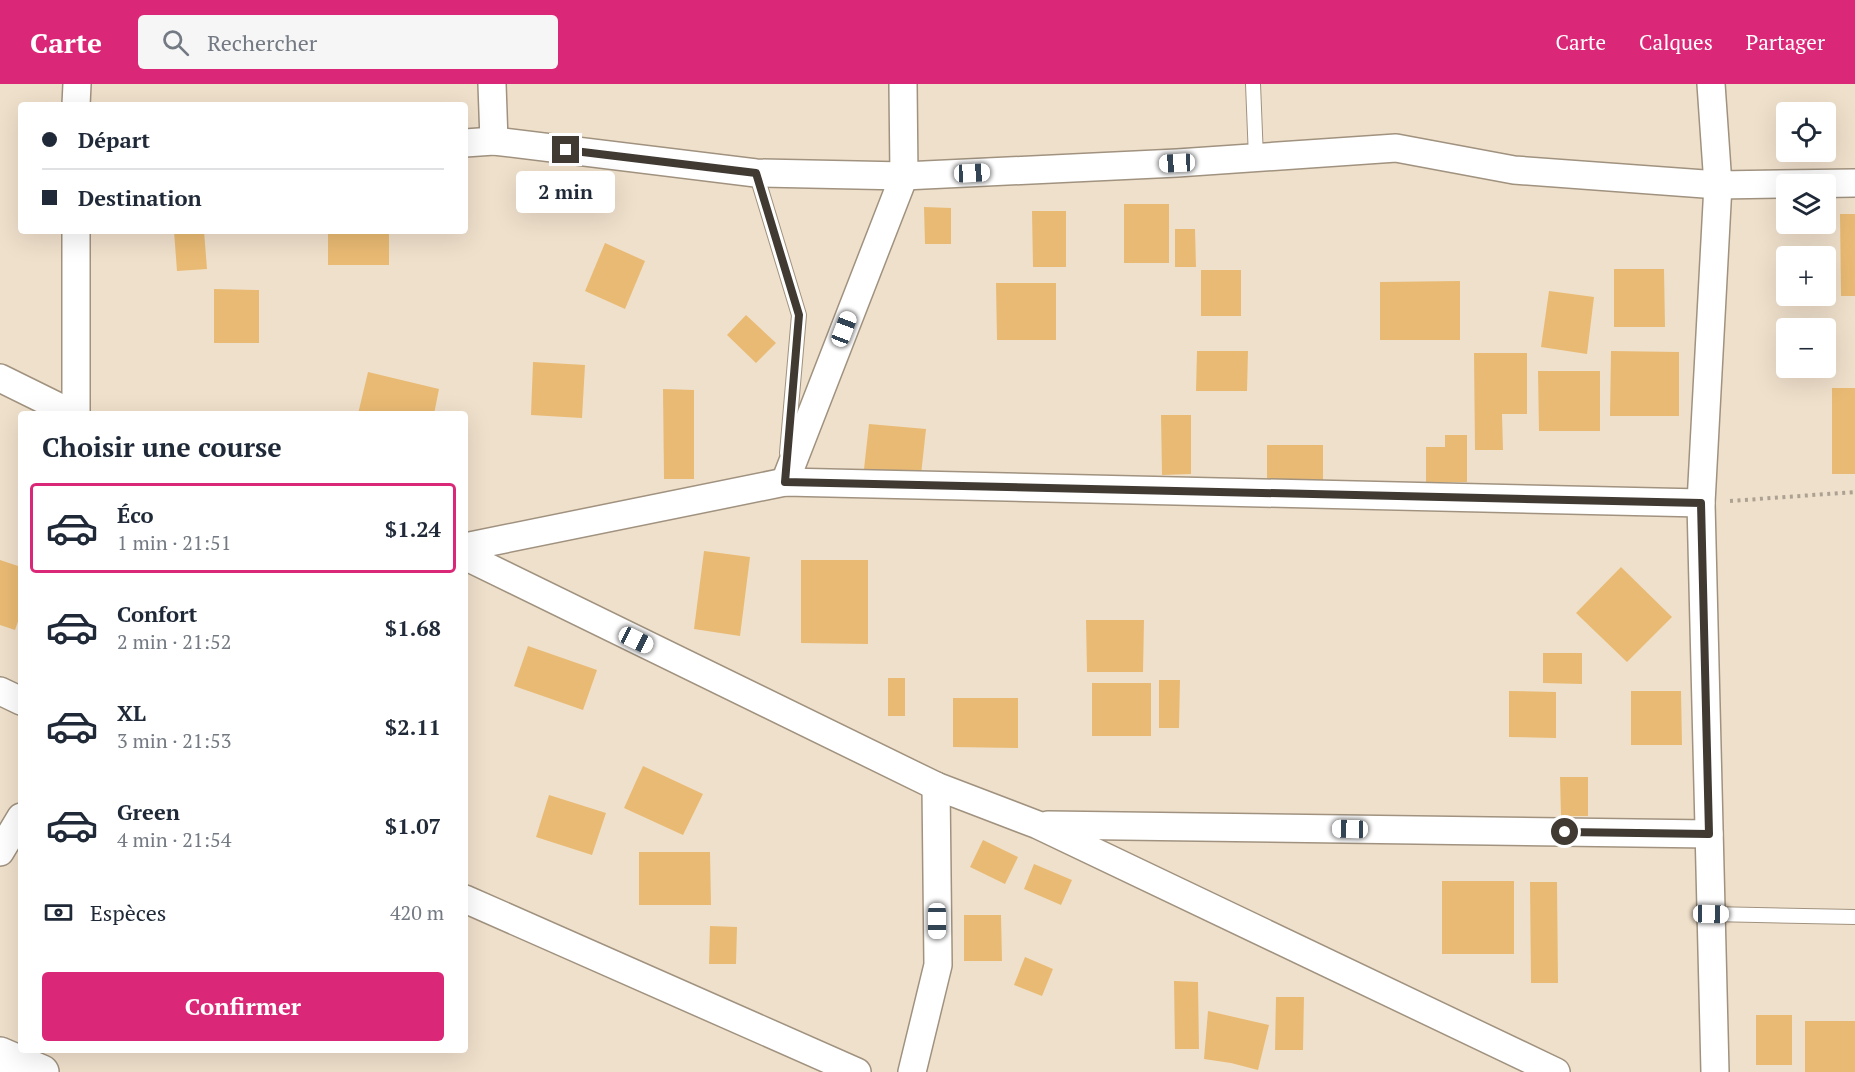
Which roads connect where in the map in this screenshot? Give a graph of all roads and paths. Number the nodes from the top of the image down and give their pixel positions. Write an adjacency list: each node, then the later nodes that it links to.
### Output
1 (76, 84): 6 (street)
2 (492, 84): 7 (street)
3 (903, 84): 11 (street)
4 (1254, 84): 9 (lane)
5 (1711, 84): 13 (street)
6 (76, 102)
7 (494, 141): 8 (street); 10 (street)
8 (468, 143)
9 (1256, 158): 11 (street); 13 (street)
10 (756, 173): 11 (street); 18 (lane)
11 (904, 176): 18 (street)
12 (1855, 183): 13 (street)
13 (1718, 185): 20 (street)
14 (76, 234): 17 (street)
15 (0, 378): 16 (street)
16 (69, 411)
17 (75, 411)
18 (785, 482): 20 (street); 21 (street)
19 (1855, 492): 20 (path)
20 (1701, 503): 28 (street)
21 (468, 547)
22 (468, 557): 25 (street)
23 (0, 691): 24 (street)
24 (18, 700)
25 (936, 786): 27 (street); 36 (street)
26 (18, 822): 29 (street)
27 (1038, 825): 28 (street); 37 (street)
28 (1709, 834): 31 (street)
29 (0, 852)
30 (468, 900): 35 (street)
31 (1711, 914): 32 (lane); 38 (street)
32 (1855, 917)
33 (0, 1053): 34 (main road)
34 (42, 1072)
35 (857, 1072)
36 (912, 1072)
37 (1556, 1072)
38 (1715, 1072)

